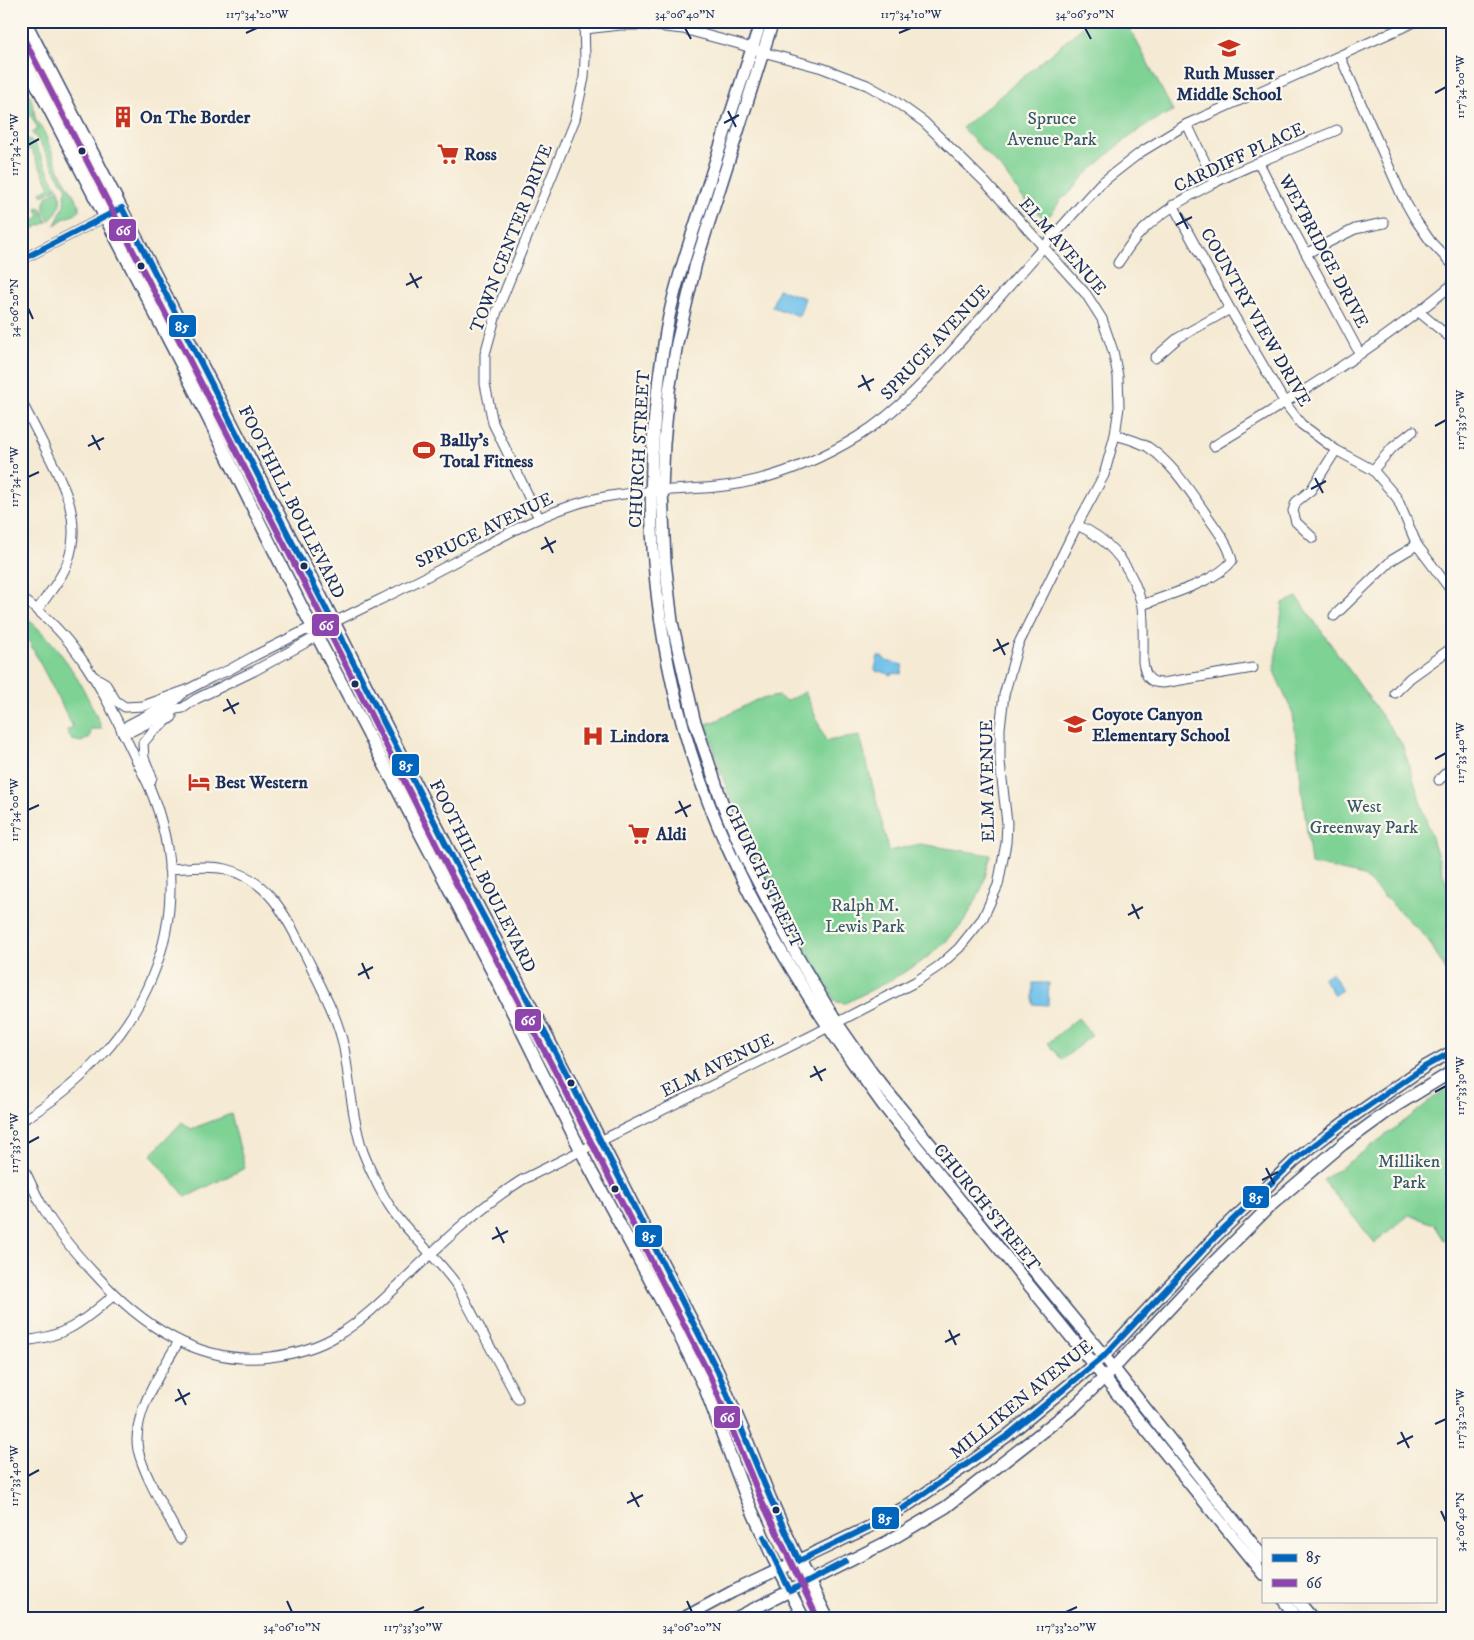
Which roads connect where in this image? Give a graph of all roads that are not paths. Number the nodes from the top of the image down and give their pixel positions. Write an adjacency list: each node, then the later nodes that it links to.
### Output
1 (24, 21): 14 (main road, FOOTHILL BOULEVARD)
2 (762, 21): 6 (main road, CHURCH STREET)
3 (773, 21): 6 (main road, CHURCH STREET)
4 (1417, 21): 8 (street, SPRUCE AVENUE)
5 (584, 25): 6 (street, ELM AVENUE); 36 (street, TOWN CENTER DRIVE)
6 (758, 50): 17 (street, ELM AVENUE); 35 (main road, CHURCH STREET)
7 (21, 55): 15 (main road, FOOTHILL BOULEVARD)
8 (1340, 56): 9 (street, SPRUCE AVENUE); 21 (street)
9 (1187, 124): 12 (street); 17 (street, SPRUCE AVENUE)
10 (1337, 130): 11 (street, CARDIFF PLACE)
11 (1259, 163): 12 (street, CARDIFF PLACE); 18 (street, WEYBRIDGE DRIVE)
12 (1216, 183): 13 (street, CARDIFF PLACE)
13 (1173, 206): 20 (street, CARDIFF PLACE); 23 (street, COUNTRY VIEW DRIVE)
14 (122, 208): 15 (street); 45 (main road, FOOTHILL BOULEVARD)
15 (104, 217): 19 (street); 46 (main road, FOOTHILL BOULEVARD)
16 (1384, 223): 18 (street)
17 (1044, 246): 31 (street, ELM AVENUE); 35 (street, SPRUCE AVENUE)
18 (1307, 253): 26 (street, WEYBRIDGE DRIVE)
19 (21, 260)
20 (1118, 263)
21 (1453, 265)
22 (1453, 284): 24 (street)
23 (1230, 309): 27 (street); 29 (street, COUNTRY VIEW DRIVE)
24 (1419, 312): 25 (street); 26 (street)
25 (1453, 340)
26 (1360, 354): 29 (street)
27 (1155, 358)
28 (21, 401): 43 (street)
29 (1284, 403): 32 (street); 33 (street, COUNTRY VIEW DRIVE)
30 (1413, 431): 34 (street)
31 (1115, 435): 37 (street, ELM AVENUE); 42 (street)
32 (1214, 446)
33 (1336, 450): 34 (street, COUNTRY VIEW DRIVE); 38 (street)
34 (1373, 470): 39 (street, COUNTRY VIEW DRIVE)
35 (657, 490): 36 (street, SPRUCE AVENUE); 53 (main road, CHURCH STREET); 54 (main road, CHURCH STREET)
36 (539, 518): 45 (street, SPRUCE AVENUE)
37 (1077, 525): 42 (street); 60 (street, ELM AVENUE)
38 (1314, 538)
39 (1417, 545): 40 (street, COUNTRY VIEW DRIVE); 44 (street)
40 (1452, 589)
41 (21, 598): 43 (street)
42 (1142, 605): 48 (street)
43 (38, 609): 49 (street)
44 (1334, 616)
45 (334, 622): 46 (street, SPRUCE AVENUE); 64 (main road, FOOTHILL BOULEVARD)
46 (315, 632): 50 (street, SPRUCE AVENUE); 52 (street, SPRUCE AVENUE); 65 (main road, FOOTHILL BOULEVARD)
47 (1453, 647): 51 (street)
48 (1253, 668)
49 (93, 676): 50 (street); 55 (street)
50 (185, 691): 55 (street, SPRUCE AVENUE)
51 (1395, 693)
52 (183, 708): 55 (street, SPRUCE AVENUE); 58 (street)
53 (694, 719): 54 (main road); 60 (main road, CHURCH STREET)
54 (682, 722): 60 (main road, CHURCH STREET)
55 (122, 732): 58 (street)
56 (1453, 766): 57 (street)
57 (1438, 780)
58 (149, 786): 59 (street)
59 (169, 869): 63 (street); 67 (street)
60 (832, 1025): 64 (street, ELM AVENUE); 71 (main road, CHURCH STREET); 72 (main road, CHURCH STREET)
61 (1453, 1051): 71 (main road, MILLIKEN AVENUE)
62 (1453, 1071): 73 (main road, MILLIKEN AVENUE)
63 (21, 1121)
64 (601, 1141): 65 (street, ELM AVENUE); 78 (main road, FOOTHILL BOULEVARD)
65 (581, 1151): 67 (street, ELM AVENUE); 79 (main road, FOOTHILL BOULEVARD)
66 (21, 1163): 68 (street, ELM AVENUE)
67 (430, 1255): 70 (street, ELM AVENUE); 75 (street)
68 (114, 1295): 69 (street); 70 (street, ELM AVENUE)
69 (21, 1341)
70 (179, 1341): 76 (street)
71 (1104, 1356): 72 (main road, MILLIKEN AVENUE); 73 (main road, CHURCH STREET)
72 (1093, 1366): 74 (main road, CHURCH STREET); 78 (main road, MILLIKEN AVENUE)
73 (1113, 1369): 74 (main road, MILLIKEN AVENUE); 77 (main road, CHURCH STREET)
74 (1104, 1378): 80 (main road, CHURCH STREET); 81 (main road, MILLIKEN AVENUE)
75 (518, 1399)
76 (180, 1539)
77 (1262, 1556)
78 (798, 1561): 79 (main road, MILLIKEN AVENUE); 81 (main road, FOOTHILL BOULEVARD)
79 (778, 1569): 82 (main road, FOOTHILL BOULEVARD); 85 (main road, MILLIKEN AVENUE)
80 (1262, 1573)
81 (809, 1581): 82 (main road, MILLIKEN AVENUE); 88 (main road, FOOTHILL BOULEVARD)
82 (790, 1591): 86 (main road, MILLIKEN AVENUE); 87 (main road, FOOTHILL BOULEVARD)
83 (1285, 1602): 89 (main road)
84 (1299, 1602): 90 (main road)
85 (682, 1619)
86 (734, 1619)
87 (804, 1619)
88 (828, 1619)
89 (1298, 1619)
90 (1312, 1619)

